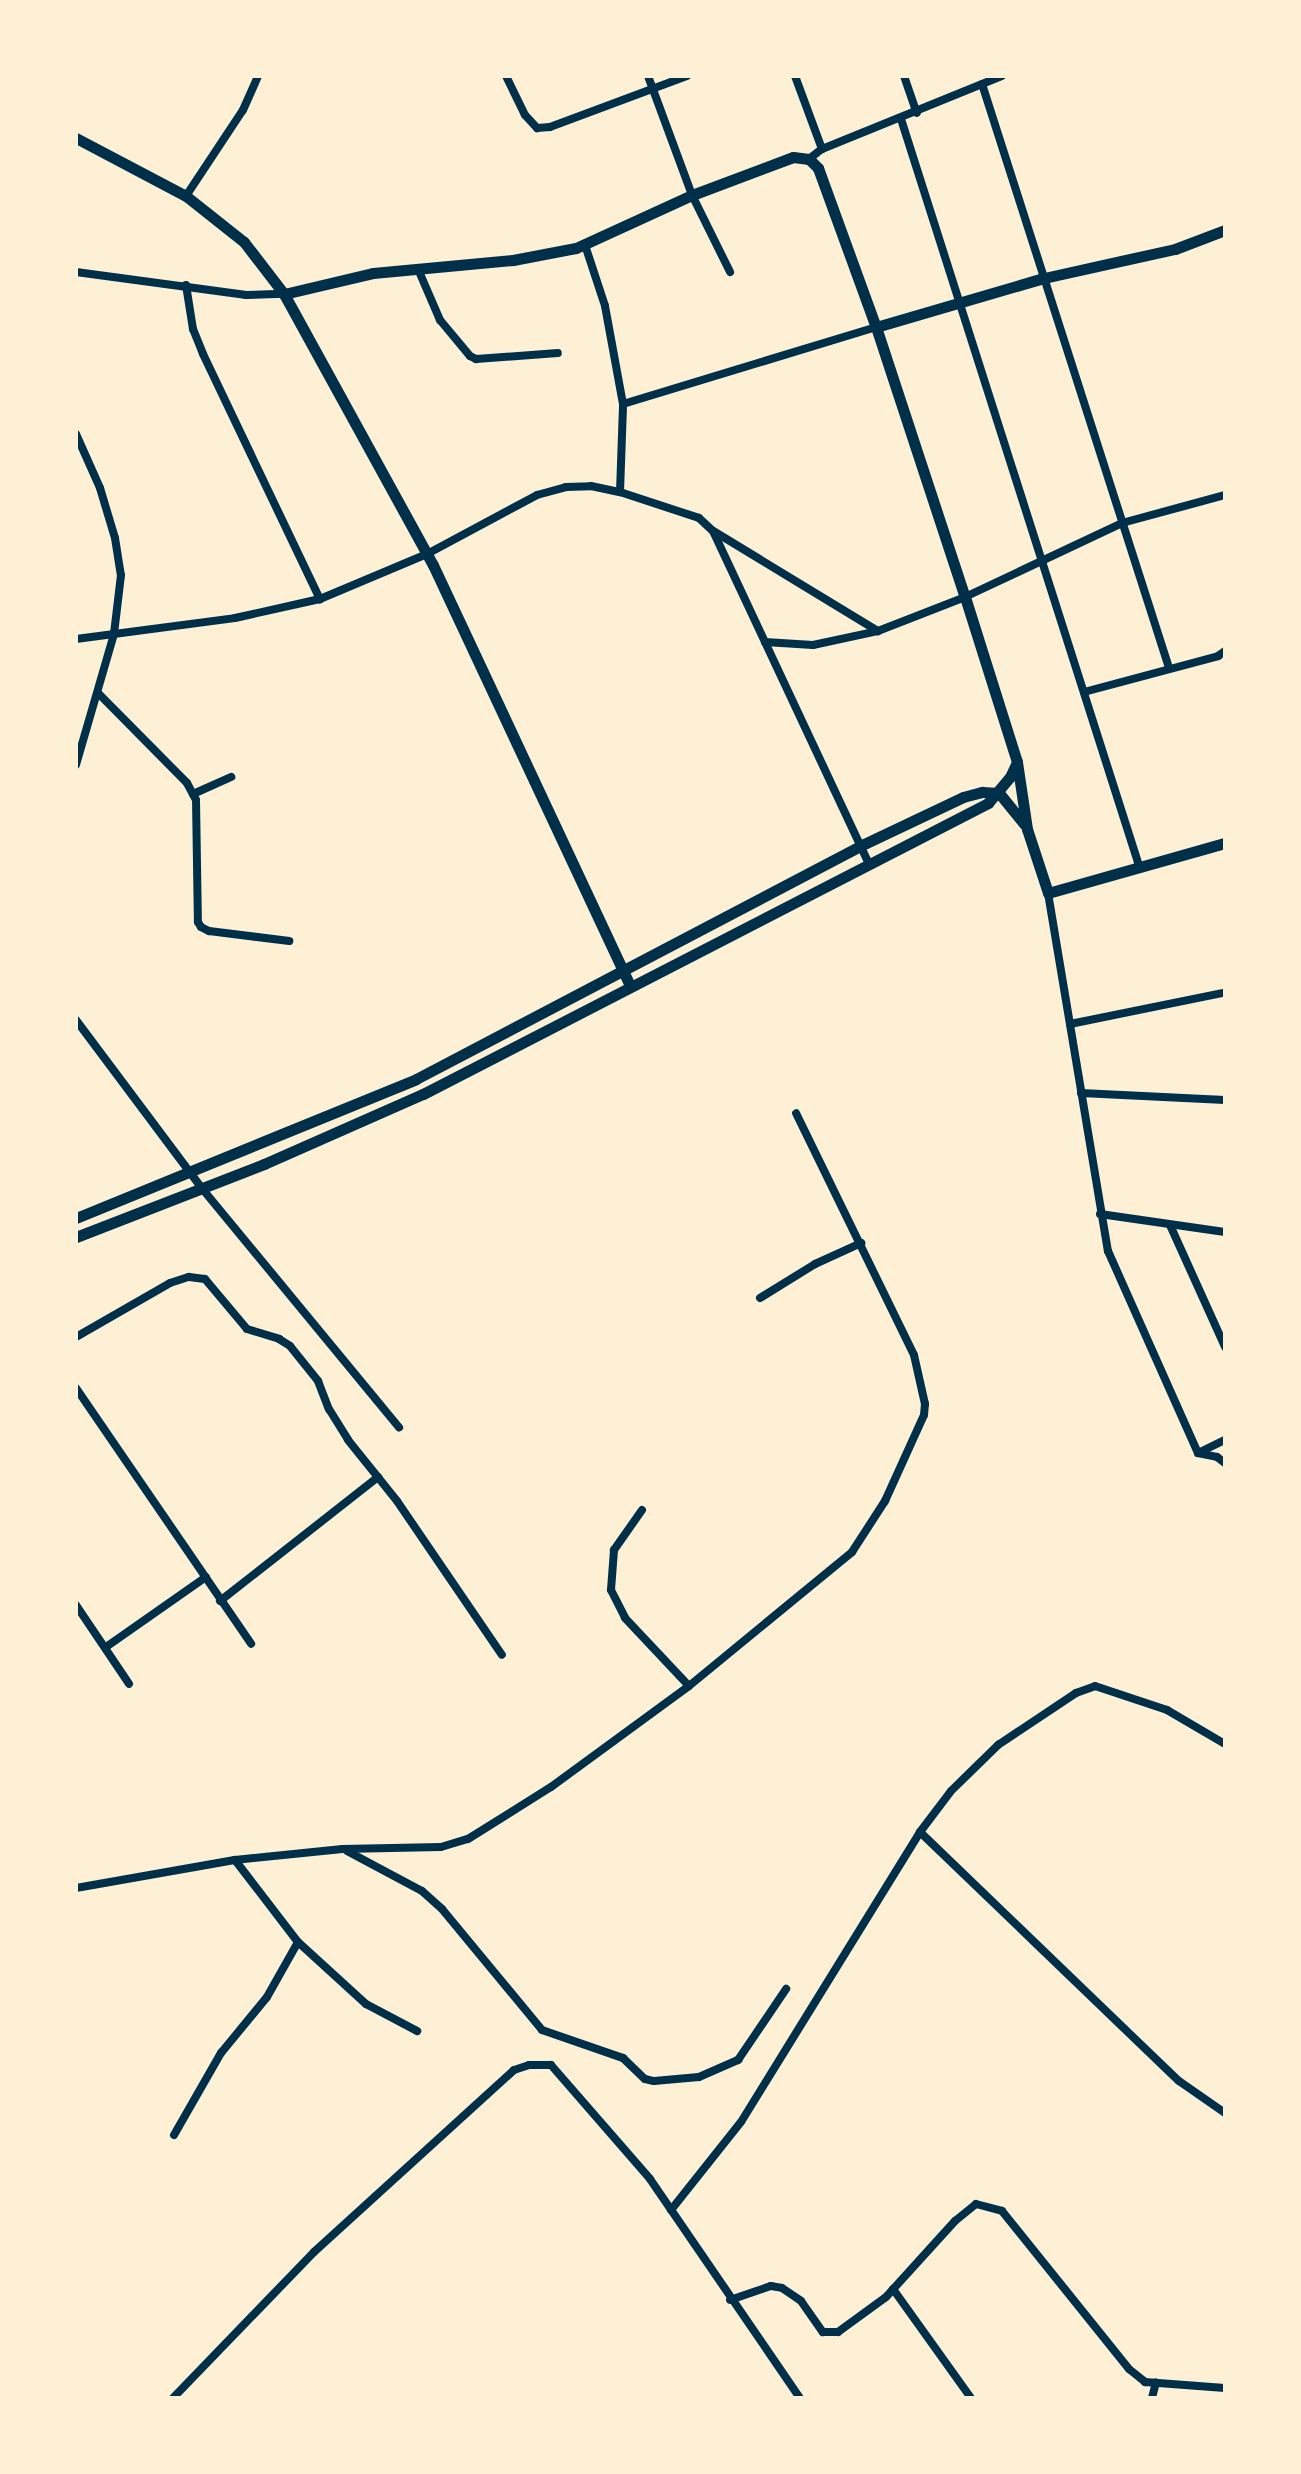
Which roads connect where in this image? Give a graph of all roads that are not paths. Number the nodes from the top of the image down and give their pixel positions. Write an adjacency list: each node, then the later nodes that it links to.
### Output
1 (258, 76): 16 (street)
2 (506, 76): 9 (street)
3 (648, 76): 9 (street)
4 (687, 76): 9 (street)
5 (795, 76): 13 (street)
6 (904, 76): 10 (street)
7 (1002, 76): 8 (street)
8 (982, 84): 10 (street); 22 (street)
9 (652, 88): 15 (street)
10 (917, 113): 11 (street)
11 (901, 119): 13 (street); 25 (street)
12 (76, 138): 16 (main road)
13 (822, 149): 14 (street)
14 (809, 159): 15 (main road); 26 (main road)
15 (692, 195): 18 (main road); 21 (street)
16 (186, 196): 24 (main road)
17 (1225, 230): 22 (main road)
18 (585, 245): 19 (main road); 28 (street)
19 (418, 269): 24 (main road); 27 (street)
20 (76, 272): 23 (street)
21 (730, 272)
22 (1044, 278): 25 (main road); 32 (street)
23 (186, 285): 24 (street); 37 (street)
24 (284, 294): 34 (main road)
25 (960, 302): 26 (main road); 35 (street)
26 (876, 327): 28 (street); 36 (main road)
27 (558, 353)
28 (623, 404): 30 (street)
29 (76, 434): 39 (street)
30 (620, 492): 33 (street); 34 (street)
31 (1225, 495): 32 (street)
32 (1122, 523): 35 (street); 43 (street)
33 (713, 531): 38 (street); 41 (street)
34 (427, 554): 37 (street); 58 (main road)
35 (1042, 561): 36 (street); 44 (street)
36 (965, 597): 38 (street); 46 (main road)
37 (320, 599): 39 (street)
38 (878, 631): 41 (street)
39 (114, 634): 40 (street); 45 (street)
40 (76, 639)
41 (765, 642): 53 (street)
42 (1223, 655): 43 (street)
43 (1169, 668): 44 (street)
44 (1084, 692): 55 (street)
45 (99, 694): 47 (street); 50 (street)
46 (1017, 762): 49 (main road); 51 (main road)
47 (76, 765)
48 (231, 777): 50 (street)
49 (999, 793): 51 (main road); 53 (main road); 54 (main road)
50 (193, 794): 57 (street)
51 (1027, 829): 56 (main road)
52 (1225, 843): 55 (main road)
53 (862, 845): 54 (street); 58 (main road)
54 (868, 862): 59 (main road)
55 (1140, 869): 56 (main road)
56 (1048, 893): 62 (street)
57 (289, 941)
58 (622, 969): 59 (main road); 63 (main road)
59 (630, 986): 64 (main road)
60 (1222, 993): 62 (street)
61 (76, 1020): 70 (street)
62 (1070, 1024): 65 (street)
63 (471, 1050): 64 (main road); 68 (main road)
64 (480, 1064): 69 (main road)
65 (1081, 1093): 66 (street); 72 (street)
66 (1225, 1100)
67 (796, 1113): 77 (street)
68 (312, 1123): 69 (main road); 70 (main road)
69 (319, 1140): 71 (main road)
70 (189, 1170): 71 (street); 73 (main road)
71 (200, 1186): 76 (main road); 84 (street)
72 (1100, 1214): 74 (street); 86 (street)
73 (76, 1218)
74 (1170, 1225): 75 (street); 80 (street)
75 (1225, 1232)
76 (76, 1237)
77 (861, 1243): 78 (street); 97 (street)
78 (760, 1298)
79 (76, 1337): 88 (street)
80 (1225, 1347)
81 (76, 1388): 82 (street)
82 (87, 1404): 83 (street); 90 (street)
83 (76, 1411)
84 (399, 1427)
85 (1225, 1440): 86 (street)
86 (1198, 1453): 87 (street)
87 (1225, 1463)
88 (378, 1477): 91 (street); 95 (street)
89 (642, 1510): 97 (street)
90 (206, 1577): 91 (street); 94 (street)
91 (220, 1601): 93 (street)
92 (76, 1605): 94 (street)
93 (251, 1644)
94 (106, 1647): 96 (street)
95 (502, 1655)
96 (129, 1684)
97 (689, 1686): 100 (street)
98 (1225, 1744): 99 (street)
99 (920, 1832): 106 (street); 108 (street)
100 (342, 1849): 101 (street); 104 (street)
101 (235, 1860): 102 (street); 103 (street)
102 (76, 1888)
103 (298, 1942): 105 (street); 107 (street)
104 (786, 1989)
105 (417, 2031)
106 (1225, 2113)
107 (174, 2135)
108 (671, 2210): 110 (street); 113 (street)
109 (893, 2289): 110 (street); 111 (street); 115 (street)
110 (730, 2300): 114 (street)
111 (1156, 2382): 112 (street); 116 (street)
112 (1225, 2388)
113 (173, 2398)
114 (800, 2398)
115 (971, 2398)
116 (1152, 2398)

